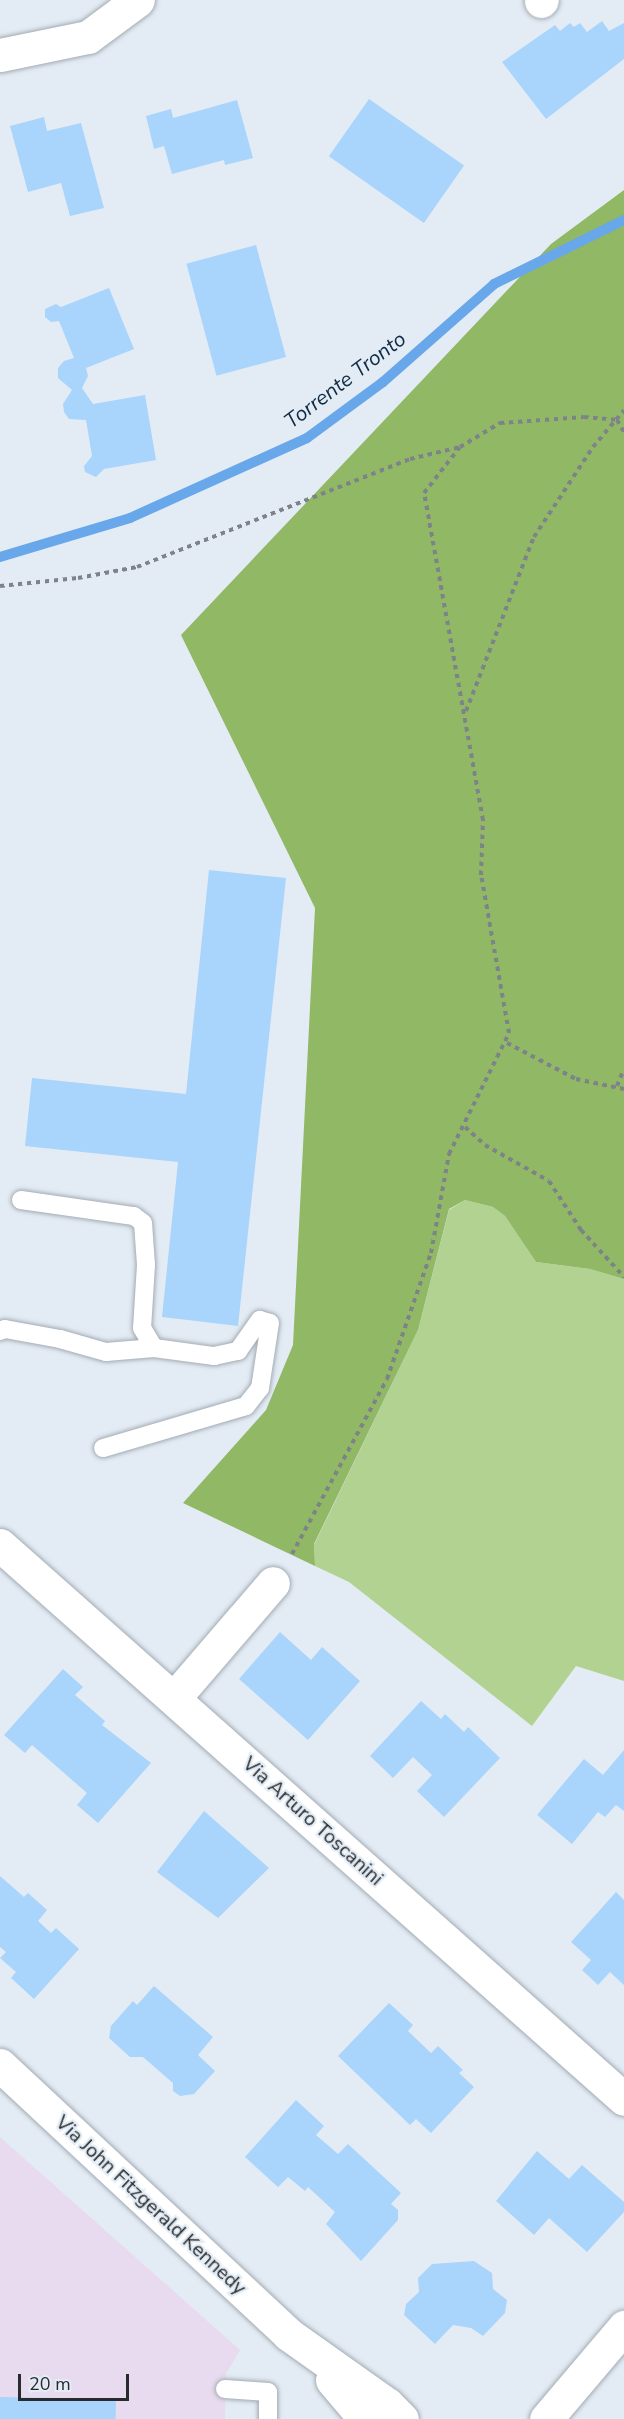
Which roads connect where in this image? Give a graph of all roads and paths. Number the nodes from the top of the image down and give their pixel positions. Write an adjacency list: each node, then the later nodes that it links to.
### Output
1 (138, 0): 2 (street)
2 (0, 55)
3 (624, 410): 4 (path)
4 (617, 420): 5 (path); 6 (path); 8 (path)
5 (624, 432)
6 (460, 447): 7 (path); 8 (path)
7 (0, 586)
8 (466, 712): 9 (path)
9 (507, 1043): 11 (path); 13 (path)
10 (624, 1069): 11 (path)
11 (617, 1086): 12 (path)
12 (624, 1089)
13 (465, 1127): 15 (path); 20 (path)
14 (21, 1200): 17 (lane)
15 (624, 1277)
16 (0, 1331): 17 (lane)
17 (154, 1348): 18 (lane)
18 (103, 1448)
19 (0, 1545): 21 (street, Via Arturo Toscanini)
20 (273, 1583): 21 (street)
21 (175, 1697): 23 (street, Via Arturo Toscanini)
22 (0, 2065): 25 (street, Via John Fitzgerald Kennedy)
23 (624, 2099)
24 (624, 2327): 30 (street)
25 (301, 2345): 28 (street, Via John Fitzgerald Kennedy); 29 (street, Via John Fitzgerald Kennedy)
26 (225, 2389): 27 (lane)
27 (268, 2419)
28 (365, 2419)
29 (402, 2419)
30 (546, 2419)

